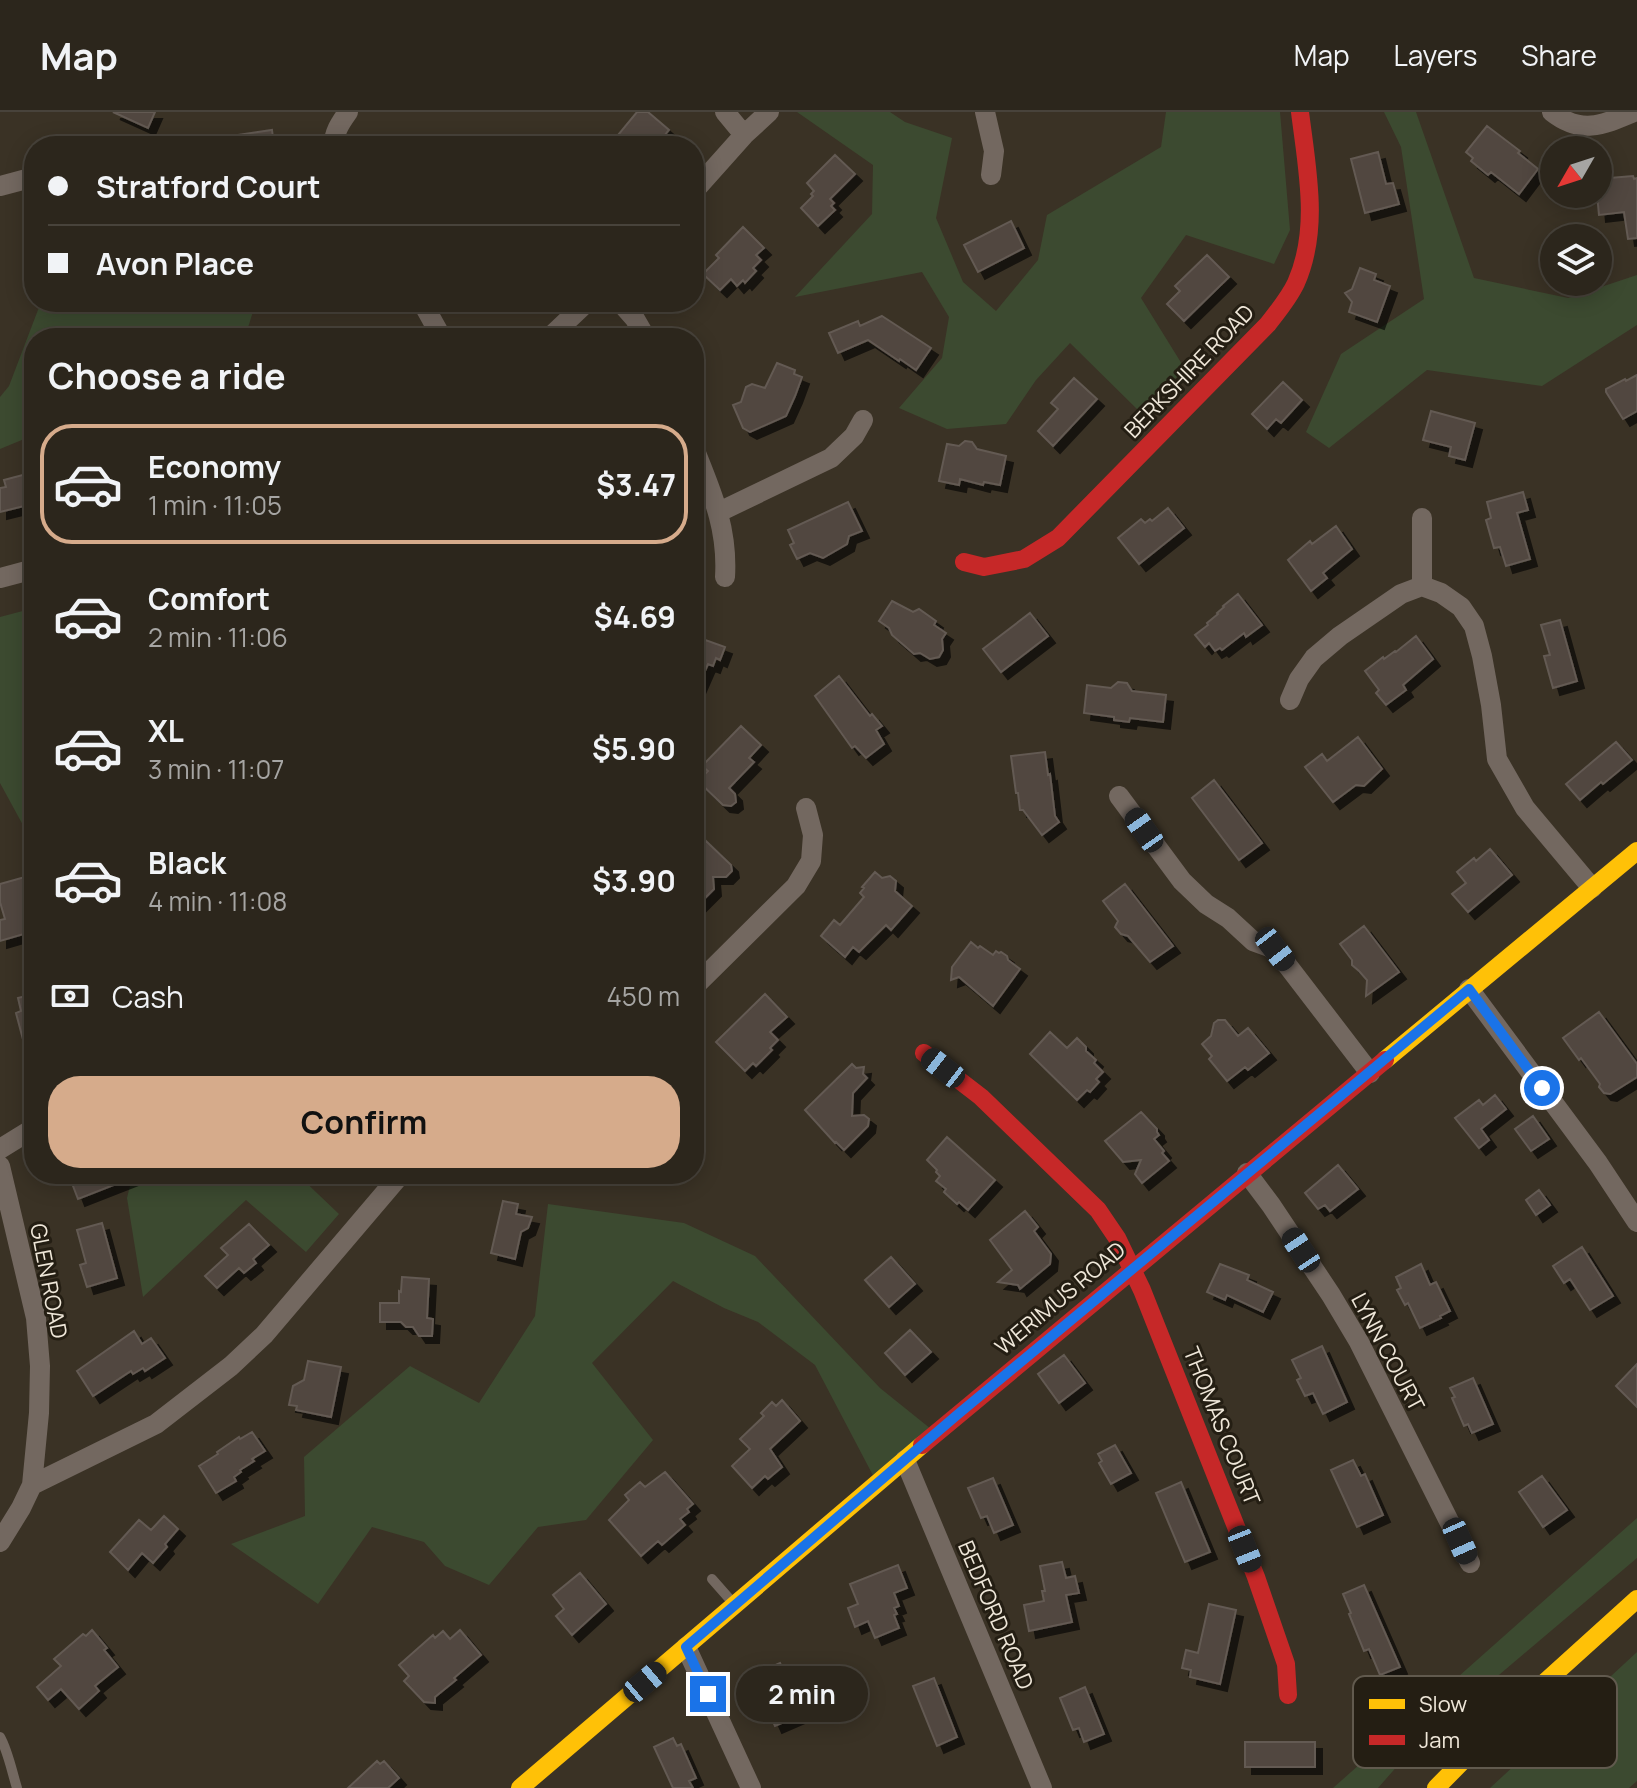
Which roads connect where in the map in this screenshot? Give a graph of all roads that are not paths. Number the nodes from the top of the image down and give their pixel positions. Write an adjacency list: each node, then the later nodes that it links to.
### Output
1 (348, 112): 9 (street)
2 (725, 112): 8 (street)
3 (769, 112): 8 (street)
4 (985, 112): 10 (street)
5 (1300, 112): 20 (main road, BERKSHIRE ROAD)
6 (1552, 112): 7 (street)
7 (1634, 112)
8 (744, 135): 12 (street)
9 (335, 136)
10 (991, 175)
11 (24, 180): 13 (street)
12 (704, 180)
13 (0, 186)
14 (576, 312): 15 (street)
15 (560, 328)
16 (863, 420): 18 (street)
17 (704, 474): 18 (street)
18 (719, 512): 22 (street)
19 (1422, 518): 24 (street)
20 (964, 562)
21 (24, 572): 23 (street)
22 (725, 577)
23 (0, 578)
24 (1422, 586): 25 (street); 29 (street)
25 (1290, 700)
26 (1119, 796): 33 (street)
27 (806, 808): 30 (street)
28 (1637, 851): 29 (main road, WERIMUS ROAD)
29 (1592, 888): 31 (main road, WERIMUS ROAD)
30 (704, 977)
31 (1469, 989): 33 (main road, WERIMUS ROAD); 39 (street)
32 (924, 1053): 40 (main road, THOMAS COURT)
33 (1370, 1073): 37 (main road, WERIMUS ROAD)
34 (24, 1134): 35 (street)
35 (0, 1149)
36 (0, 1166): 42 (street, GLEN ROAD)
37 (1247, 1173): 40 (main road, WERIMUS ROAD); 44 (street, LYNN COURT)
38 (392, 1184): 42 (street)
39 (1637, 1222)
40 (1133, 1268): 41 (main road, WERIMUS ROAD); 50 (main road, THOMAS COURT)
41 (905, 1460): 47 (main road, WERIMUS ROAD); 56 (street, BEDFORD ROAD)
42 (32, 1485): 43 (street, GLEN ROAD)
43 (0, 1542)
44 (1470, 1563)
45 (712, 1579): 47 (lane)
46 (1637, 1599): 49 (main road)
47 (735, 1605): 48 (main road, WERIMUS ROAD)
48 (686, 1647): 54 (main road, WERIMUS ROAD); 55 (street)
49 (1552, 1676)
50 (1288, 1695)
51 (0, 1737): 53 (lane)
52 (1456, 1768): 57 (main road)
53 (17, 1788)
54 (520, 1788)
55 (751, 1788)
56 (1042, 1788)
57 (1436, 1788)

